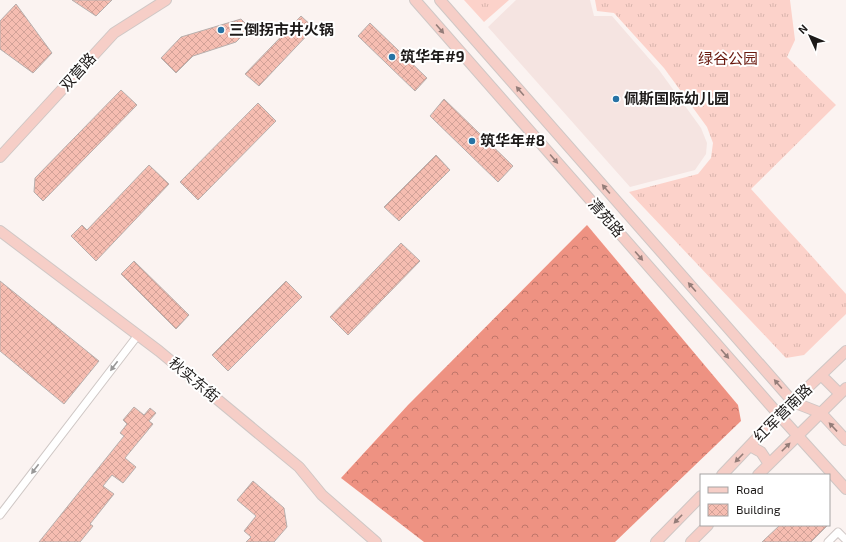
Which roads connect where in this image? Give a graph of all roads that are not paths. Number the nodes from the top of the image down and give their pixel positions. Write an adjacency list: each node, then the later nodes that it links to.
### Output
1 (166, 0): 4 (main road, 双营路)
2 (415, 0): 12 (main road, 清苑路, one-way to 12)
3 (440, 0): 10 (main road, 清苑路, one-way to 3)
4 (0, 157)
5 (0, 231): 6 (main road, 秋实东街)
6 (138, 335): 21 (street, one-way to 21); 24 (main road, 秋实东街)
7 (846, 351): 8 (main road, 红军营南路)
8 (821, 375): 9 (main road); 10 (main road, 红军营南路)
9 (843, 391): 11 (main road, 红军营南路)
10 (793, 402): 11 (main road, 清苑路); 12 (main road, 红军营南路)
11 (821, 413): 13 (main road, 红军营南路); 14 (main road, one-way to 11)
12 (779, 416): 13 (main road, 清苑路); 15 (main road, 红军营南路)
13 (797, 436): 16 (main road, 红军营南路, one-way to 13); 19 (main road, 清苑路)
14 (846, 440)
15 (750, 446): 16 (main road); 17 (main road, 红军营南路, one-way to 17)
16 (769, 464): 18 (main road, 红军营南路)
17 (723, 474)
18 (759, 474)
19 (846, 489)
20 (700, 497): 25 (main road, one-way to 25)
21 (0, 515)
22 (707, 526): 26 (main road)
23 (846, 540): 27 (street)
24 (376, 542)
25 (656, 542)
26 (690, 542)
27 (828, 542)

